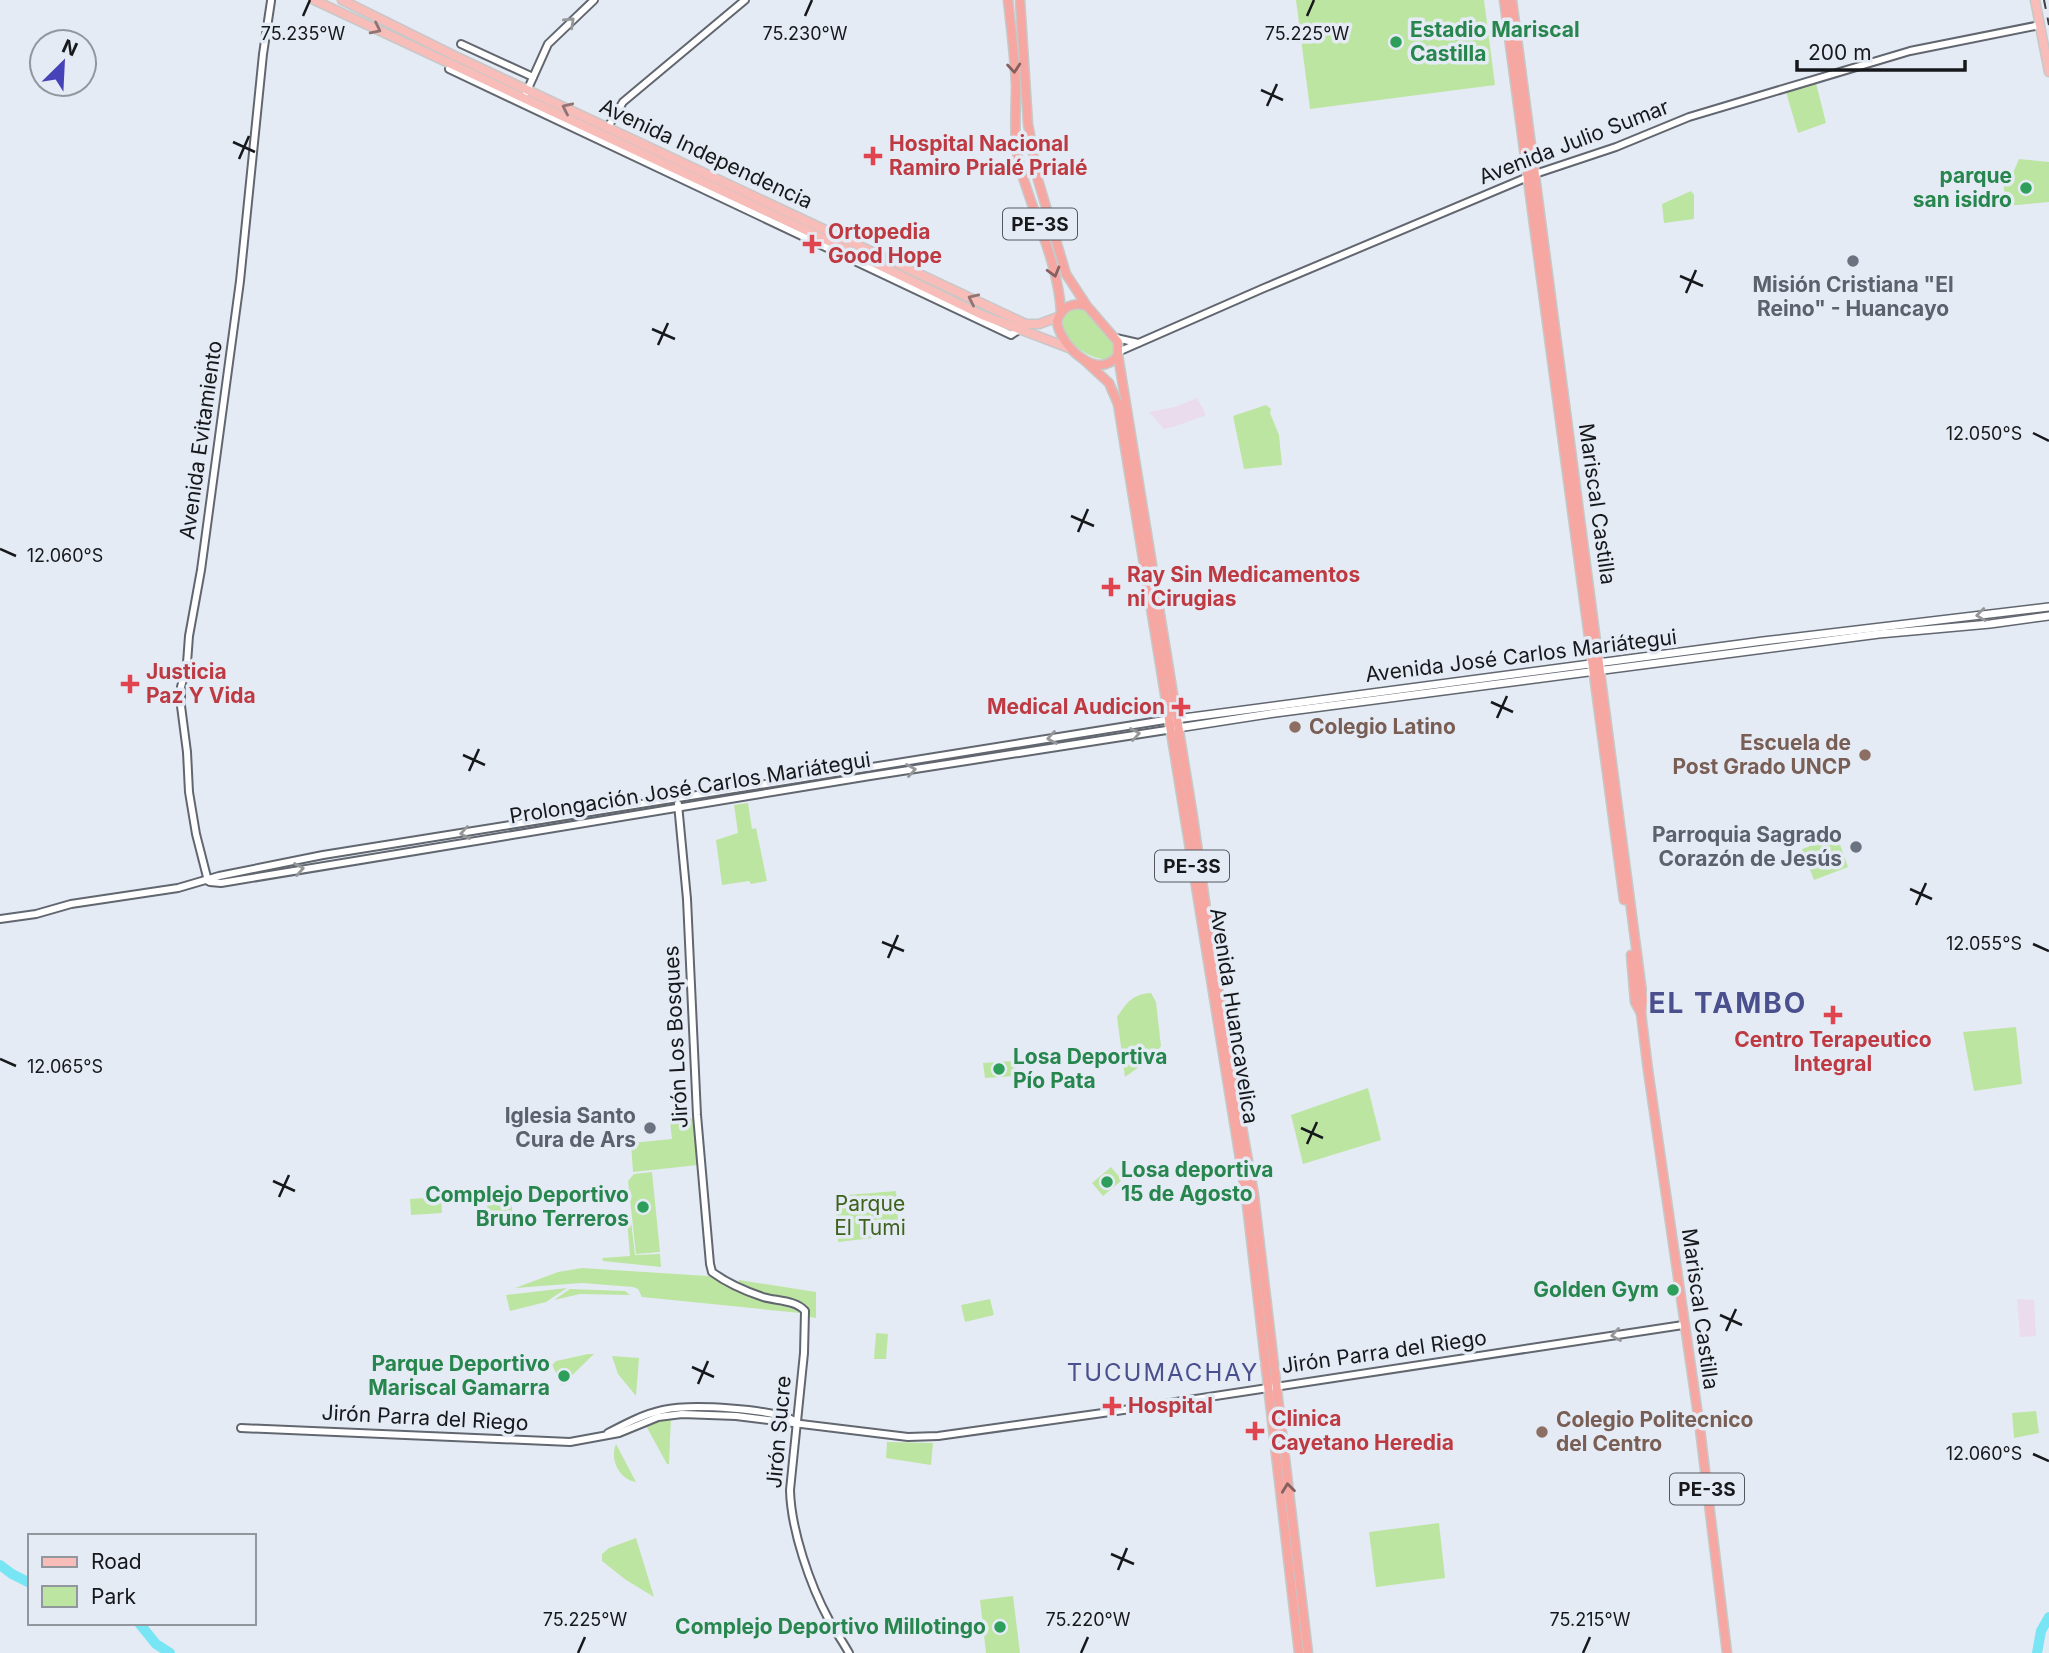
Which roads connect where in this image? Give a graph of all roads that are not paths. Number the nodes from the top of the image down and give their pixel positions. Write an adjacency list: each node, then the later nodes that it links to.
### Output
1 (314, 0): 18 (main road, Avenida Independencia, one-way to 18)
2 (342, 0): 18 (main road, Avenida Independencia)
3 (594, 0): 17 (street, one-way to 3)
4 (745, 0): 19 (street)
5 (1008, 0): 13 (highway, PE-3S)
6 (1020, 0): 12 (highway, PE-3S)
7 (1504, 0): 20 (highway, PE-3S)
8 (1512, 0): 20 (highway, Mariscal Castilla / PE-3S)
9 (2035, 0): 11 (main road)
10 (271, 1): 38 (street, Avenida Evitamiento)
11 (2040, 24): 16 (main road); 20 (street, Avenida Julio Sumar)
12 (1023, 40): 13 (highway); 21 (highway, PE-3S)
13 (1012, 41): 22 (highway, PE-3S, one-way to 22)
14 (461, 44): 17 (street)
15 (449, 69): 25 (street, Avenida Independencia)
16 (2049, 72)
17 (533, 77): 18 (street)
18 (526, 94): 19 (main road, Avenida Independencia, one-way to 18); 25 (main road, Avenida Independencia)
19 (608, 127): 24 (main road, Avenida Independencia, one-way to 19)
20 (1532, 175): 27 (street, Avenida Julio Sumar); 34 (highway, Mariscal Castilla / PE-3S)
21 (1052, 222): 22 (highway); 23 (highway, PE-3S)
22 (1041, 226): 24 (highway, PE-3S, one-way to 24)
23 (1087, 306): 24 (highway); 26 (highway, PE-3S)
24 (1060, 314): 28 (highway, PE-3S)
25 (1020, 329): 28 (main road, Avenida Independencia)
26 (1116, 338): 27 (street); 29 (highway, PE-3S)
27 (1138, 343): 29 (street, Avenida Julio Sumar)
28 (1069, 348): 30 (highway, PE-3S)
29 (1118, 354): 30 (highway); 35 (highway, Avenida Huancavelica / PE-3S)
30 (1083, 359): 35 (highway, Avenida Huancavelica / PE-3S)
31 (2049, 607): 33 (main road, one-way to 33)
32 (2049, 616): 33 (main road)
33 (1869, 632): 34 (main road, Avenida José Carlos Mariátegui)
34 (1597, 668): 35 (main road, Avenida José Carlos Mariátegui); 41 (highway, Mariscal Castilla / PE-3S)
35 (1173, 724): 36 (street, Prolongación José Carlos Mariátegui, one-way to 36); 37 (street, Prolongación José Carlos Mariátegui, one-way to 35); 42 (highway, Avenida Huancavelica / PE-3S)
36 (677, 799): 37 (street, Jirón Los Bosques); 38 (street, Prolongación José Carlos Mariátegui, one-way to 38)
37 (679, 808): 38 (street, Prolongación José Carlos Mariátegui, one-way to 37); 40 (street, Jirón Los Bosques)
38 (208, 881): 39 (street, Prolongación José Carlos Mariátegui)
39 (0, 919)
40 (712, 1272): 43 (street, Jirón Sucre)
41 (1684, 1325): 42 (street, Jirón Parra del Riego, one-way to 42); 48 (highway, Mariscal Castilla / PE-3S)
42 (1272, 1387): 43 (street, Jirón Parra del Riego); 46 (highway, Avenida Huancavelica / PE-3S); 47 (highway, Avenida Huancavelica / PE-3S, one-way to 42)
43 (798, 1423): 44 (street, Jirón Parra del Riego); 45 (street, Jirón Sucre)
44 (242, 1428)
45 (847, 1651)
46 (1299, 1653)
47 (1308, 1653)
48 (1727, 1653)

